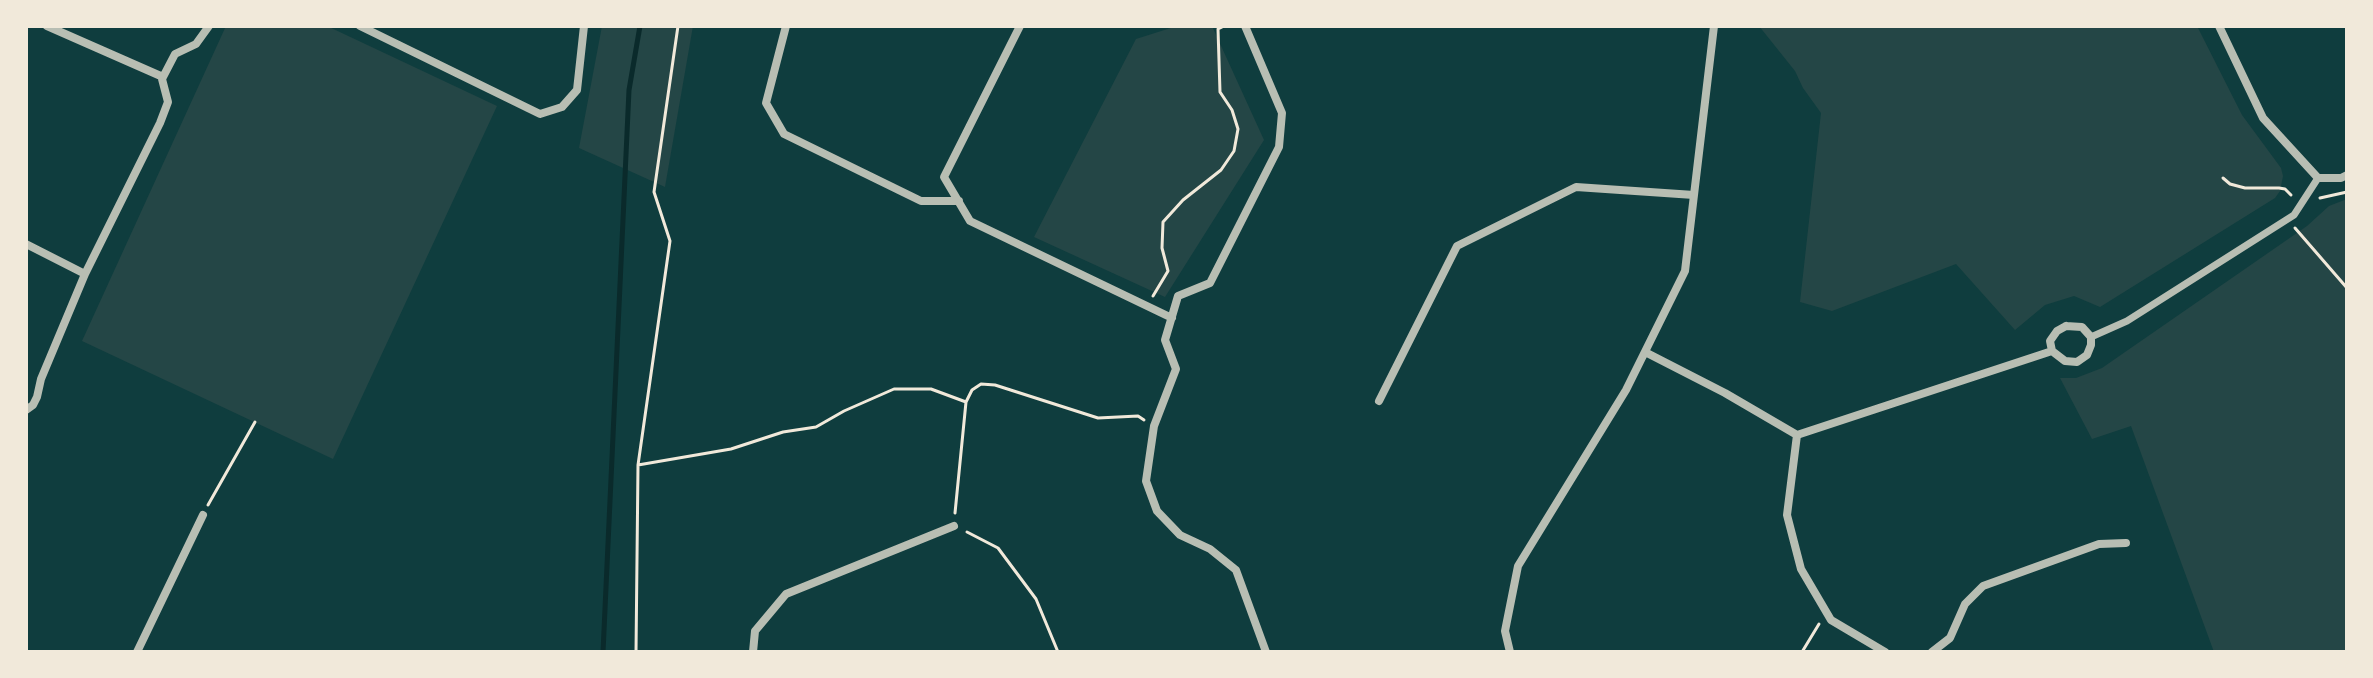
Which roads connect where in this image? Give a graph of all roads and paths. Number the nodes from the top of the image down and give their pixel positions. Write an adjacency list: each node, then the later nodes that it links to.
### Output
1 (47, 26): 12 (street)
2 (209, 26): 12 (street)
3 (360, 26): 4 (street)
4 (584, 26)
5 (678, 26): 35 (path)
6 (786, 26): 19 (street)
7 (1020, 26): 19 (street)
8 (1224, 26): 24 (path)
9 (1245, 26): 25 (street)
10 (1714, 26): 17 (street)
11 (2219, 26): 15 (street)
12 (163, 77): 22 (street)
13 (2347, 175): 15 (street)
14 (2223, 178): 20 (path)
15 (2318, 178): 20 (street)
16 (2347, 192): 18 (path)
17 (1694, 195): 28 (street); 29 (street)
18 (2317, 200)
19 (959, 201): 24 (street)
20 (2301, 204): 23 (path); 26 (street)
21 (26, 244): 22 (street)
22 (85, 274): 31 (street)
23 (2347, 288)
24 (1147, 306): 25 (street)
25 (1172, 318): 33 (street)
26 (2091, 337): 27 (street); 27 (street)
27 (2052, 351): 34 (street)
28 (1645, 352): 34 (street); 45 (street)
29 (1379, 401)
30 (966, 402): 33 (path); 35 (path); 37 (path)
31 (26, 410)
32 (255, 422): 36 (path)
33 (1154, 426): 44 (street)
34 (1797, 435): 39 (street)
35 (638, 465): 41 (path)
36 (203, 515): 40 (street)
37 (954, 526): 42 (street); 43 (path)
38 (2126, 543): 48 (street)
39 (1826, 612): 46 (path); 47 (street)
40 (137, 652)
41 (636, 652)
42 (753, 652)
43 (1058, 652)
44 (1266, 652)
45 (1510, 652)
46 (1802, 652)
47 (1885, 652)
48 (1932, 652)

